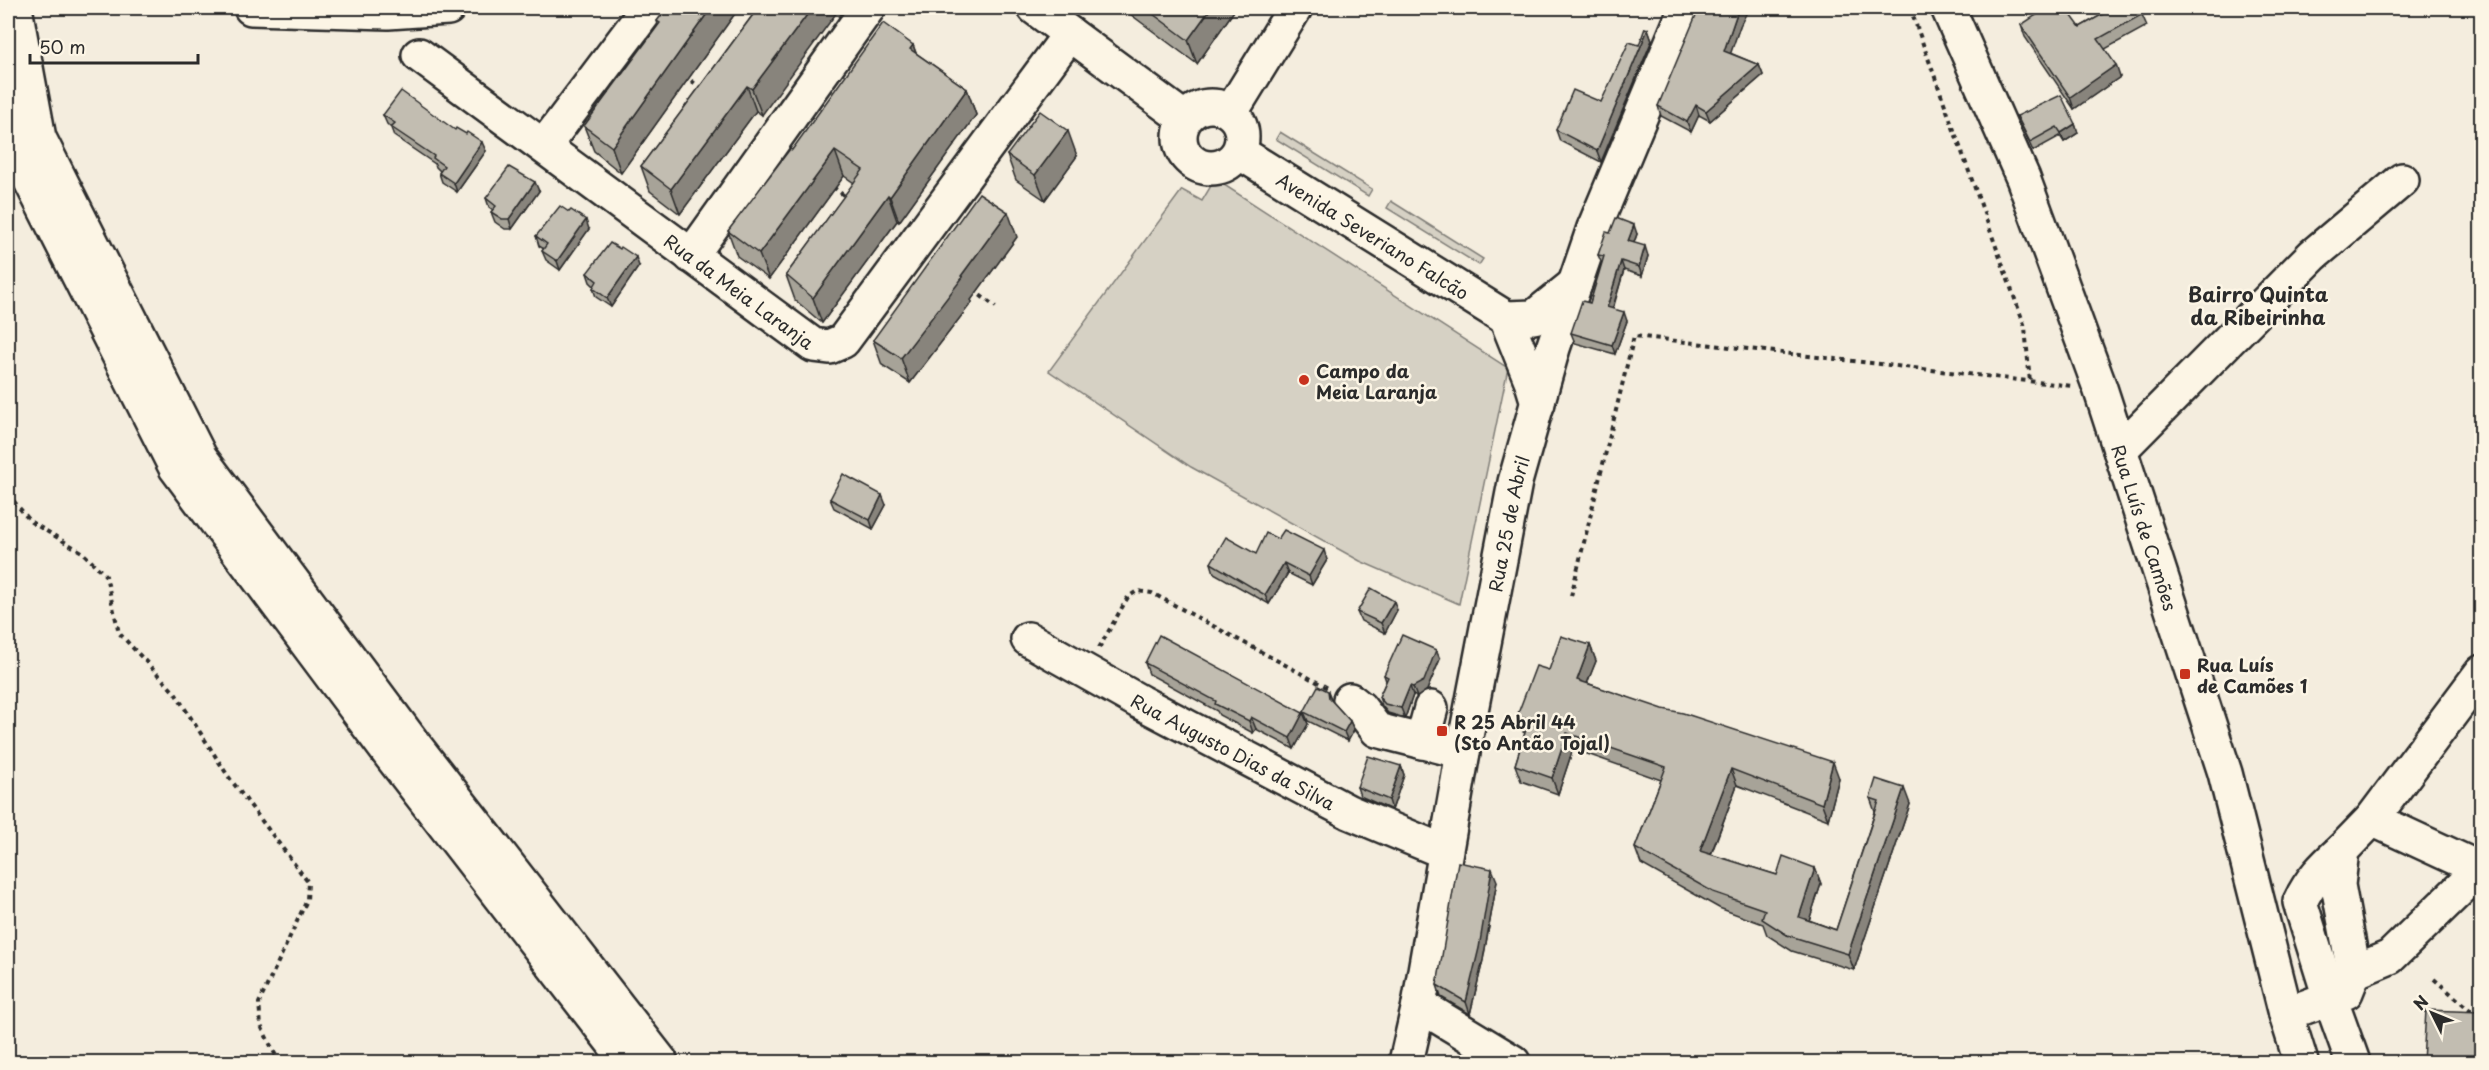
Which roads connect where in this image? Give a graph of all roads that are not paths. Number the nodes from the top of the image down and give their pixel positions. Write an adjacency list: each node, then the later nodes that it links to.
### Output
1 (15, 8): 39 (main road)
2 (250, 8): 3 (main road)
3 (448, 8)
4 (868, 8): 18 (main road)
5 (1035, 8): 10 (main road)
6 (1295, 8): 12 (main road)
7 (1686, 8): 19 (main road, Rua 25 de Abril)
8 (1948, 8): 23 (main road, Rua Luís de Camões)
9 (636, 14): 15 (main road)
10 (1070, 34): 13 (main road); 18 (main road, Rua da Meia Laranja)
11 (419, 55): 15 (main road, Rua da Meia Laranja)
12 (1231, 112): 13 (main road); 16 (main road)
13 (1185, 119): 16 (main road)
14 (8, 121): 38 (main road)
15 (544, 146): 18 (main road, Rua da Meia Laranja)
16 (1239, 152): 20 (main road, Avenida Severiano Falcão)
17 (2402, 180): 23 (main road)
18 (691, 256)
19 (1575, 284): 20 (main road); 21 (main road, Rua 25 de Abril)
20 (1517, 322): 21 (main road, Avenida Severiano Falcão); 22 (main road)
21 (1553, 348): 22 (main road, Rua 25 de Abril)
22 (1538, 403): 29 (main road, Rua 25 de Abril)
23 (2120, 450): 37 (main road, Rua Luís de Camões)
24 (1028, 639): 32 (main road, Rua Augusto Dias da Silva)
25 (2481, 672): 30 (main road)
26 (1350, 699): 28 (main road)
27 (1431, 708): 28 (main road)
28 (1422, 742): 29 (main road)
29 (1463, 753): 32 (main road, Rua 25 de Abril)
30 (2372, 819): 31 (main road); 33 (main road)
31 (2342, 850): 34 (main road); 35 (main road)
32 (1445, 852): 36 (main road, Rua 25 de Abril)
33 (2474, 874): 34 (main road)
34 (2354, 972): 35 (main road)
35 (2330, 998): 37 (main road); 43 (main road)
36 (1419, 1005): 40 (main road, Rua 25 de Abril); 41 (main road)
37 (2286, 1014): 42 (main road, Rua Luís de Camões)
38 (628, 1062)
39 (661, 1062)
40 (1406, 1062)
41 (1514, 1062)
42 (2301, 1062)
43 (2353, 1062)

